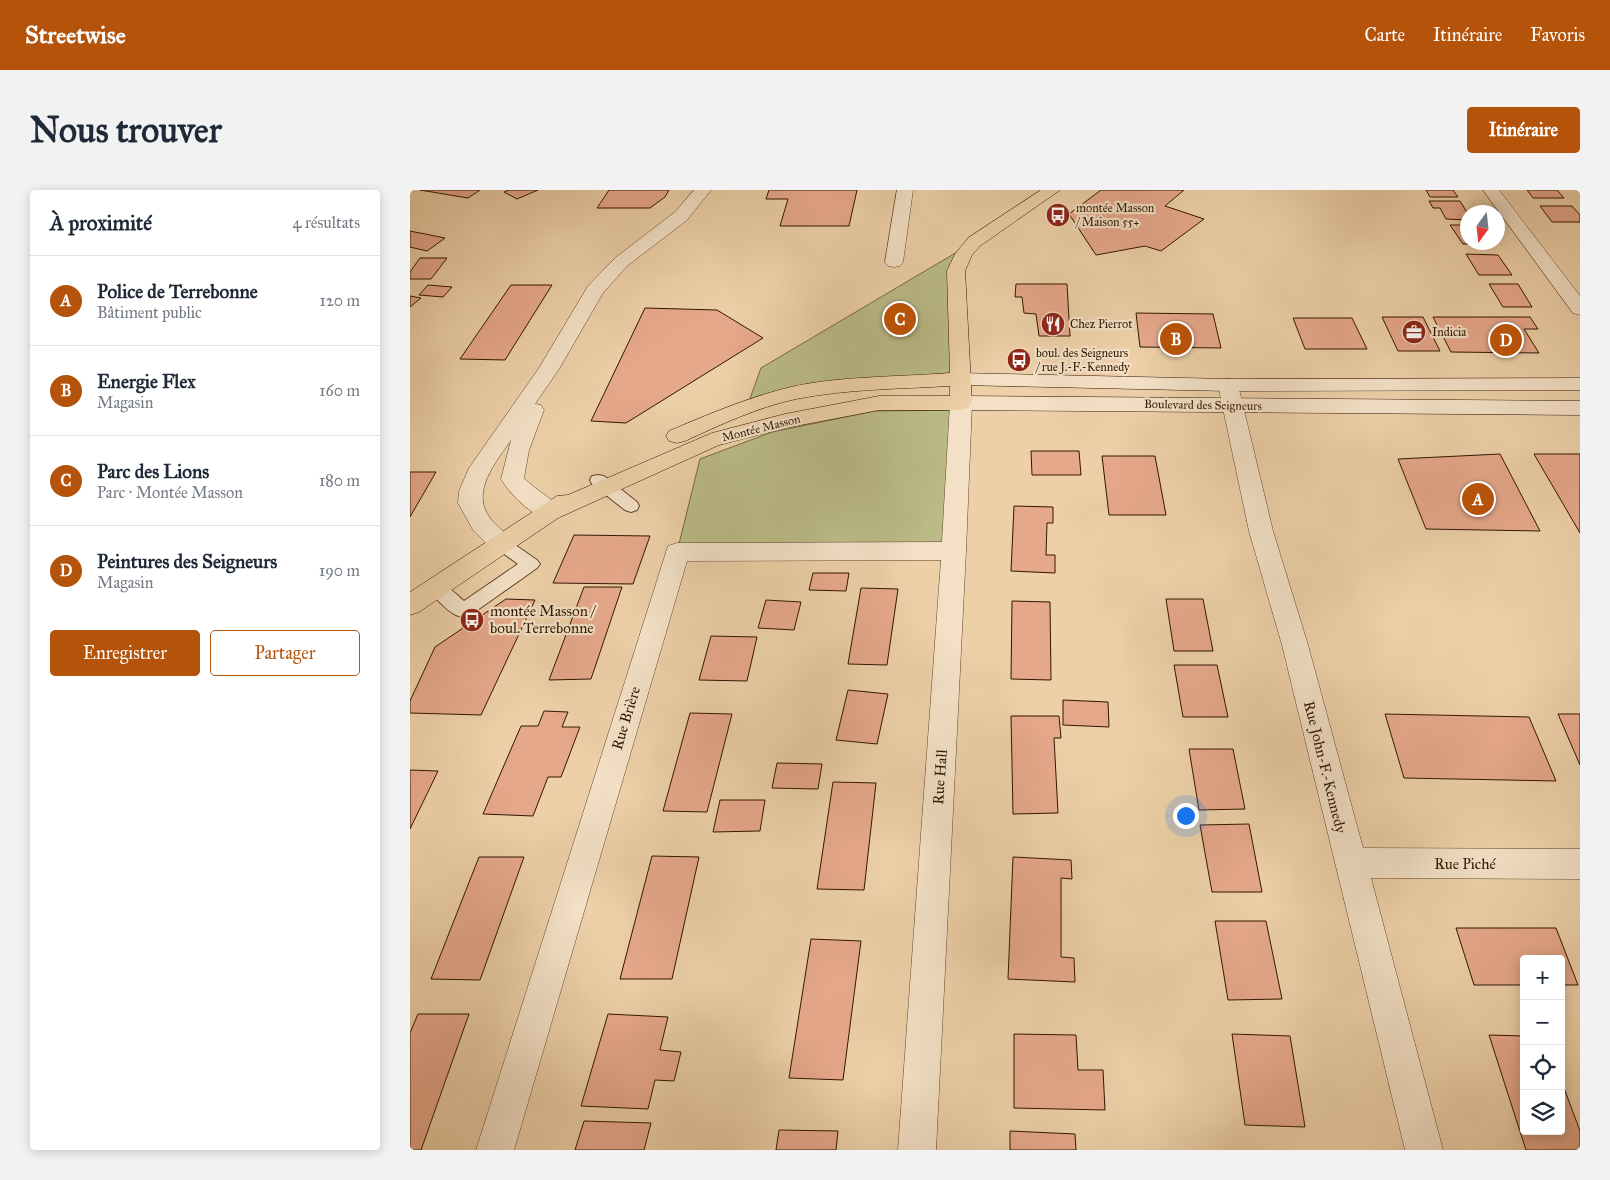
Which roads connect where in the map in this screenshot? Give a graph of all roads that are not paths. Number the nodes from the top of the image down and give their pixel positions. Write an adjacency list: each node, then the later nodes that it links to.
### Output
1 (703, 190): 7 (street)
2 (905, 190): 5 (street)
3 (1052, 190): 10 (main road)
4 (1491, 190): 6 (street)
5 (894, 262)
6 (1580, 309)
7 (549, 369): 16 (street); 17 (street)
8 (1435, 384): 9 (street, Boulevard des Seigneurs); 11 (street, Boulevard des Seigneurs); 12 (street)
9 (1580, 384)
10 (960, 391): 11 (street, Boulevard des Seigneurs); 14 (main road, Montée Masson); 18 (street, Rue Hall)
11 (1229, 395): 12 (street, Boulevard des Seigneurs); 21 (street, Rue John-F.-Kennedy)
12 (1446, 408): 13 (street, Boulevard des Seigneurs)
13 (1580, 408)
14 (602, 483): 15 (lane); 16 (main road, Montée Masson)
15 (631, 506)
16 (551, 512): 17 (main road, Montée Masson)
17 (502, 544): 19 (main road, Montée Masson); 19 (lane)
18 (954, 551): 23 (street, Rue Brière); 24 (street, Rue Hall)
19 (436, 588): 20 (main road, Montée Masson)
20 (410, 605)
21 (1350, 863): 22 (street, Rue Piché); 25 (street, Rue John-F.-Kennedy)
22 (1580, 864)
23 (495, 1150)
24 (917, 1150)
25 (1424, 1150)

